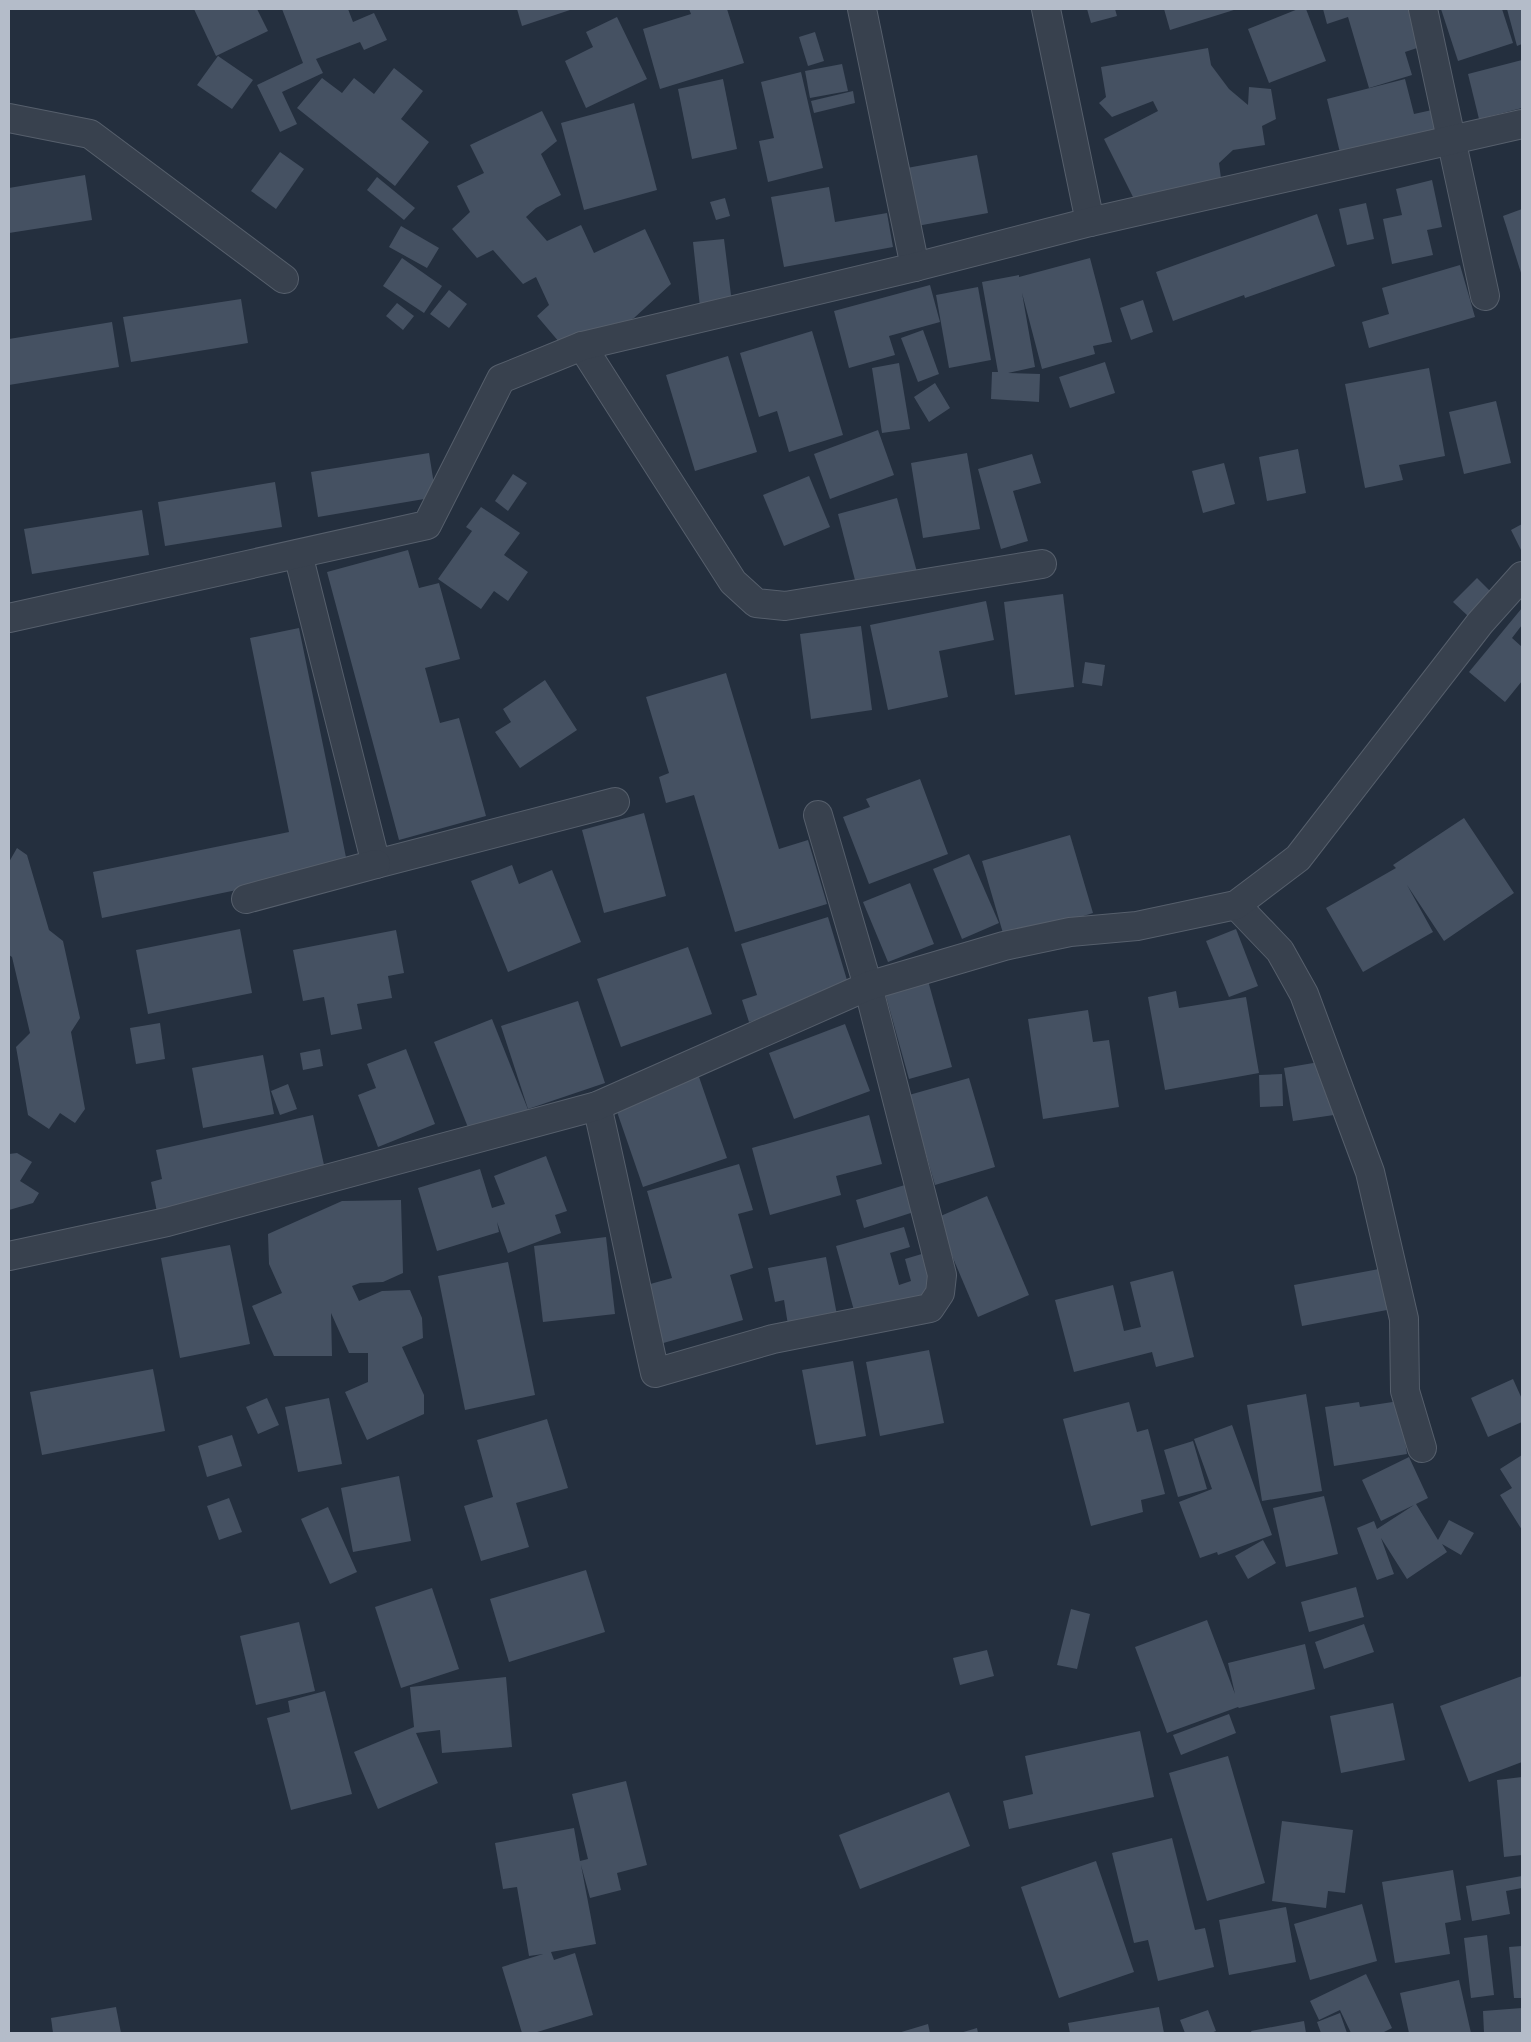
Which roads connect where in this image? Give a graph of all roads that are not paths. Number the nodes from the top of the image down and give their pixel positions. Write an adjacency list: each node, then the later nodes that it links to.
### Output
1 (862, 9): 8 (street)
2 (1046, 9): 7 (street)
3 (1423, 9): 6 (street)
4 (9, 118): 9 (street)
5 (1522, 124): 6 (street)
6 (1452, 140): 7 (street); 10 (street)
7 (1090, 222): 8 (street)
8 (915, 267): 11 (street)
9 (284, 279)
10 (1485, 296)
11 (582, 346): 12 (street); 13 (street)
12 (298, 554): 15 (street); 18 (street)
13 (1042, 564)
14 (1522, 576): 20 (street)
15 (9, 618)
16 (615, 802): 18 (street)
17 (818, 815): 21 (street)
18 (376, 864): 19 (street)
19 (246, 899)
20 (1236, 906): 21 (street); 24 (street)
21 (868, 986): 22 (street); 22 (street)
22 (598, 1106): 23 (street)
23 (9, 1256)
24 (1422, 1448)

